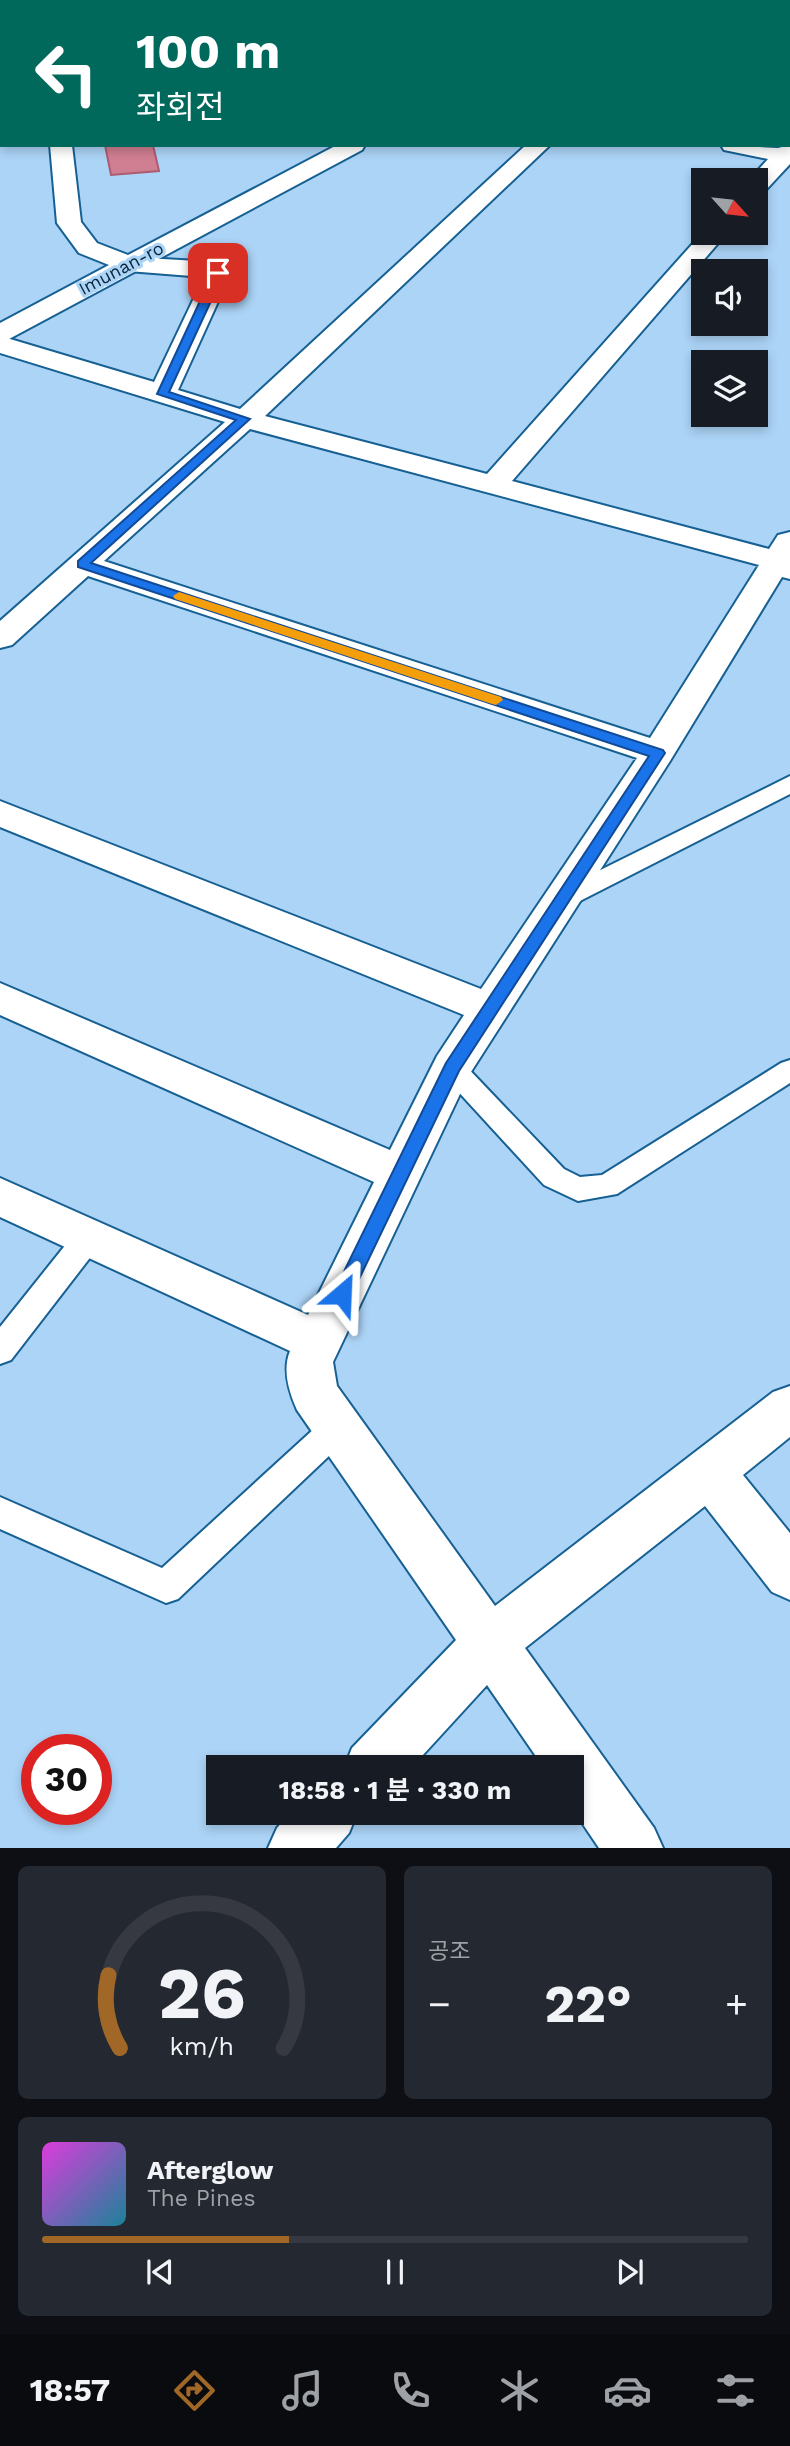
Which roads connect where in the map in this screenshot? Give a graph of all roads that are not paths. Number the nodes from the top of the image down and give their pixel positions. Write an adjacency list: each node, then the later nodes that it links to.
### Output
1 (61, 147): 8 (street)
2 (350, 147): 8 (street, Imunan-ro)
3 (537, 147): 12 (street)
4 (746, 147): 5 (street)
5 (788, 153): 6 (street)
6 (768, 174)
7 (704, 245): 13 (street)
8 (128, 264): 9 (street, Imunan-ro); 11 (street)
9 (0, 333)
10 (0, 344): 11 (street)
11 (162, 394): 12 (street)
12 (245, 419): 13 (street); 15 (street)
13 (493, 485): 14 (street)
14 (785, 557): 17 (street)
15 (82, 564): 16 (street); 17 (street)
16 (0, 638)
17 (657, 753): 20 (street)
18 (790, 784): 20 (lane)
19 (0, 813): 22 (street)
20 (561, 900): 22 (street)
21 (0, 998): 25 (street)
22 (489, 1009): 23 (street)
23 (452, 1068): 24 (lane); 25 (street)
24 (790, 1070)
25 (401, 1174): 28 (street)
26 (0, 1197): 27 (street)
27 (89, 1237): 28 (street); 29 (lane)
28 (319, 1342): 31 (street)
29 (0, 1350)
30 (790, 1408): 32 (street)
31 (338, 1427): 33 (lane); 35 (street)
32 (709, 1472): 34 (street); 35 (street)
33 (0, 1513)
34 (790, 1574)
35 (491, 1642): 36 (street); 39 (street)
36 (384, 1755)
37 (318, 1825): 38 (street)
38 (297, 1847)
39 (634, 1847)

